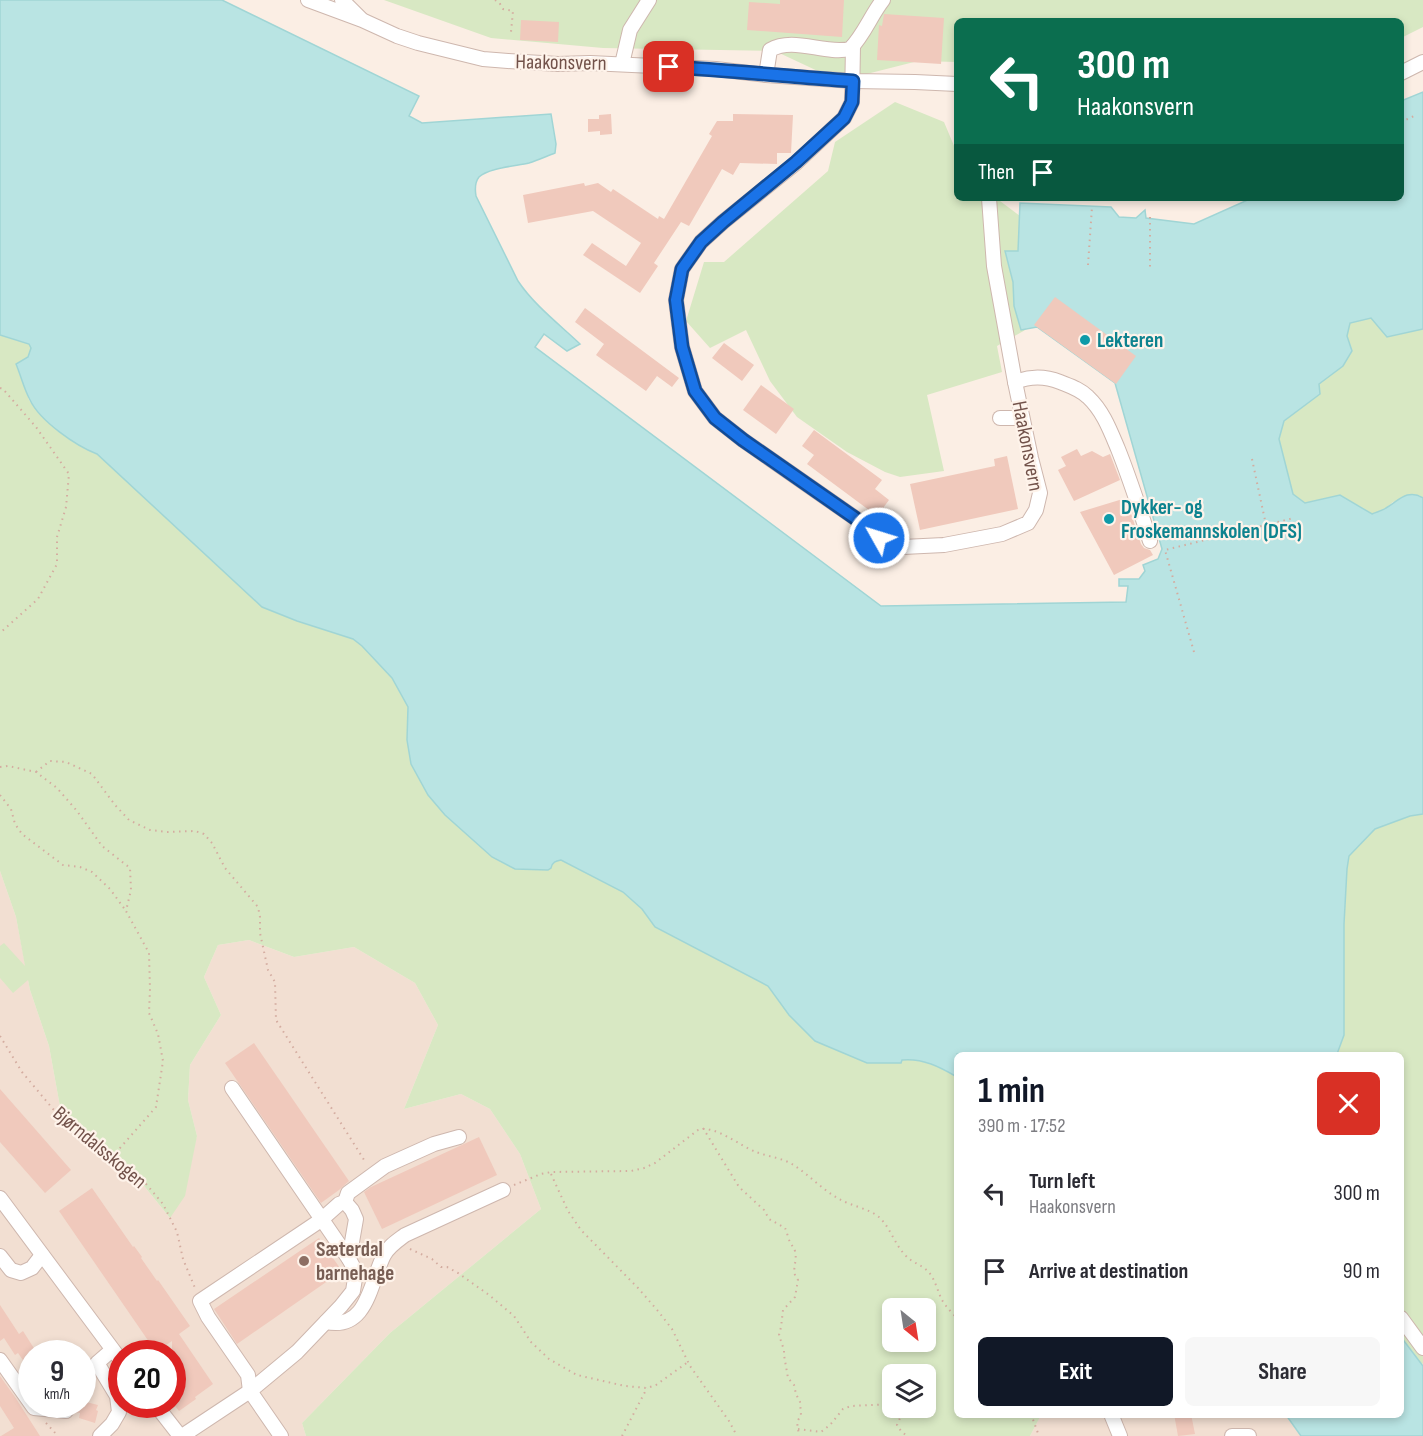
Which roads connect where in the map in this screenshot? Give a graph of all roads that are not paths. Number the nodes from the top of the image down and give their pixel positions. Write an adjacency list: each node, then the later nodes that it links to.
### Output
1 (308, 0): 5 (street, Haakonsvern)
2 (342, 0): 5 (street, Haakonsvern)
3 (649, 0): 8 (street)
4 (883, 0): 6 (street)
5 (362, 20): 8 (street, Haakonsvern)
6 (853, 46): 10 (street); 11 (street, Haakonsvern)
7 (1423, 62): 9 (street)
8 (622, 64): 10 (street, Haakonsvern)
9 (1404, 72)
10 (766, 75): 11 (street, Haakonsvern)
11 (853, 81): 12 (street, Haakonsvern); 15 (street, Haakonsvern)
12 (954, 84)
13 (989, 201): 14 (street, Haakonsvern)
14 (1015, 382): 15 (street, Haakonsvern); 17 (street, Haakonsvern)
15 (1022, 417): 16 (street)
16 (1000, 418)
17 (1150, 541)
18 (232, 1088): 23 (street)
19 (459, 1137): 22 (street)
20 (503, 1190): 27 (street)
21 (0, 1198): 24 (street)
22 (345, 1202): 23 (street); 26 (street)
23 (321, 1220): 26 (street); 35 (street)
24 (42, 1255): 25 (street); 29 (street)
25 (0, 1256)
26 (349, 1259): 27 (street)
27 (326, 1322): 35 (street)
28 (1404, 1322): 30 (street)
29 (108, 1345)
30 (1423, 1348)
31 (108, 1353): 33 (street)
32 (0, 1360): 34 (street)
33 (108, 1381)
34 (18, 1385)
35 (250, 1392): 40 (street); 41 (street)
36 (116, 1418): 39 (street)
37 (166, 1418): 40 (street)
38 (1113, 1418): 42 (street)
39 (100, 1436)
40 (181, 1436)
41 (281, 1436)
42 (1120, 1436)
43 (1232, 1436): 44 (street)
44 (1249, 1436)

